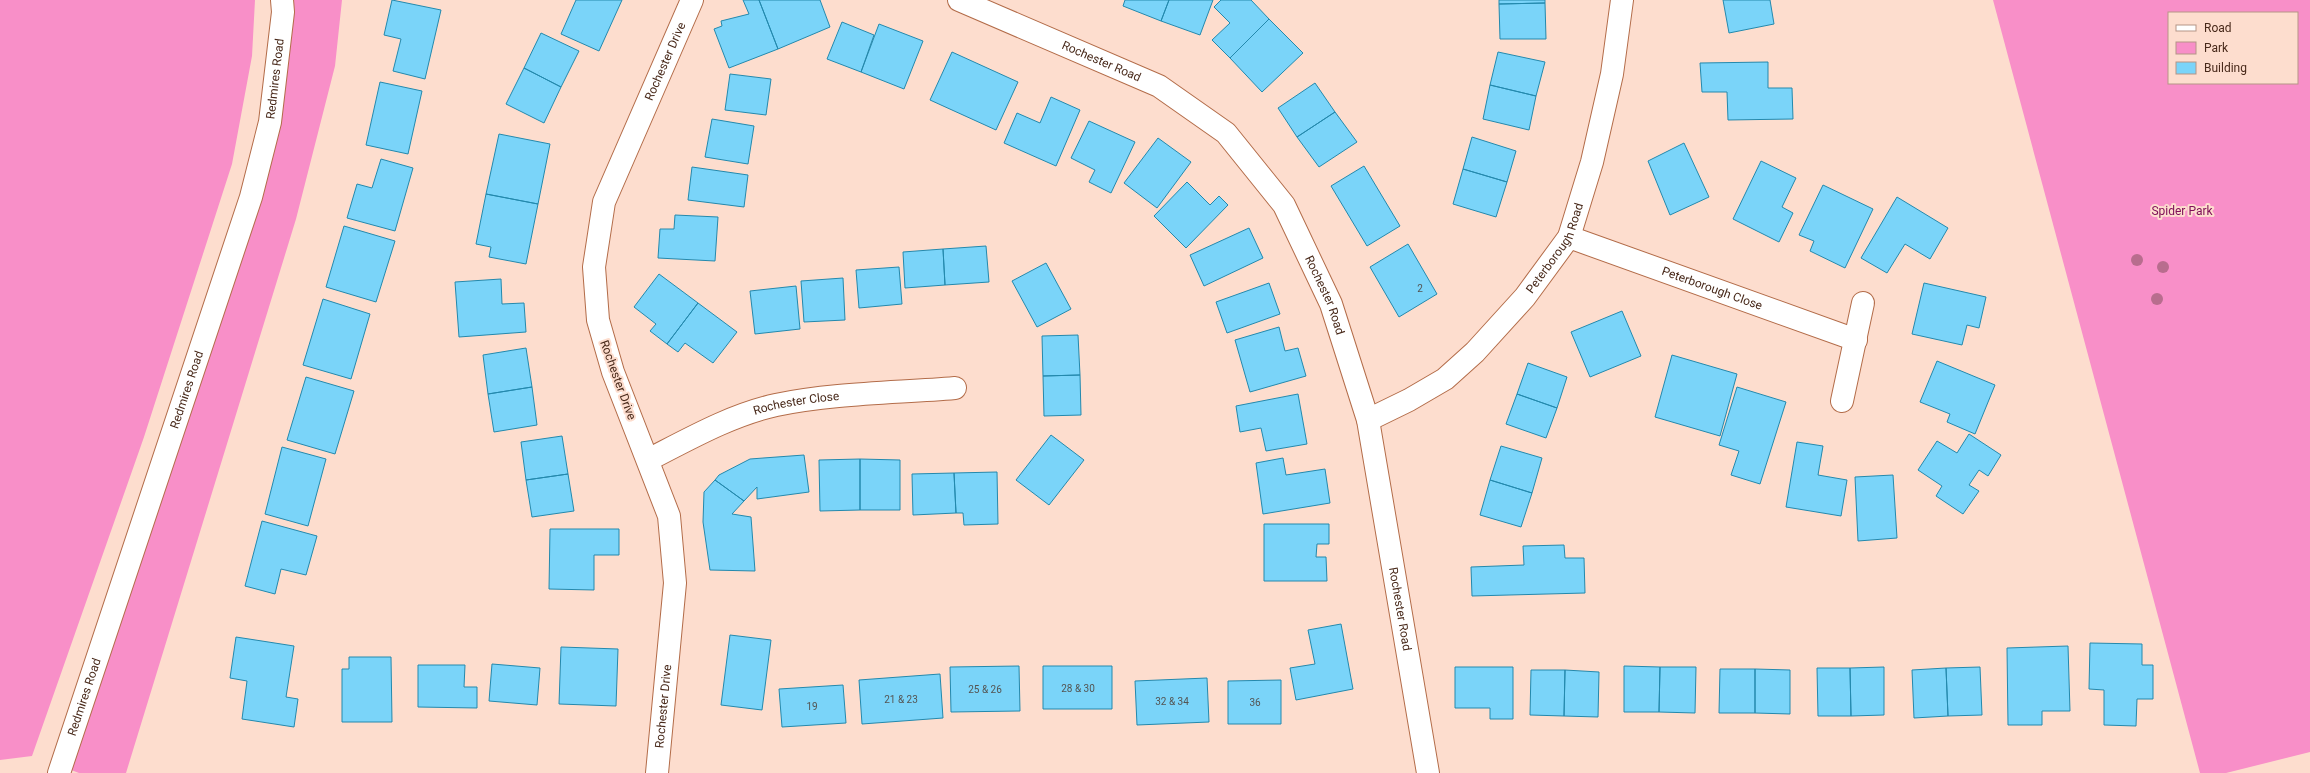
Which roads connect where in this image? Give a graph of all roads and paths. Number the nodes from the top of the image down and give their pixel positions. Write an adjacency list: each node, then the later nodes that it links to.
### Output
1 (282, 0): 12 (street, Redmires Road)
2 (692, 0): 11 (street, Rochester Drive)
3 (959, 0): 10 (street, Rochester Road)
4 (1622, 0): 5 (street, Peterborough Road)
5 (1569, 237): 7 (street, Peterborough Close); 10 (street, Peterborough Road)
6 (1863, 303): 7 (street)
7 (1856, 340): 9 (street)
8 (955, 388): 11 (street, Rochester Close)
9 (1842, 401)
10 (1368, 420): 14 (street, Rochester Road)
11 (648, 460): 13 (street, Rochester Drive)
12 (59, 773)
13 (657, 773)
14 (1428, 773)

